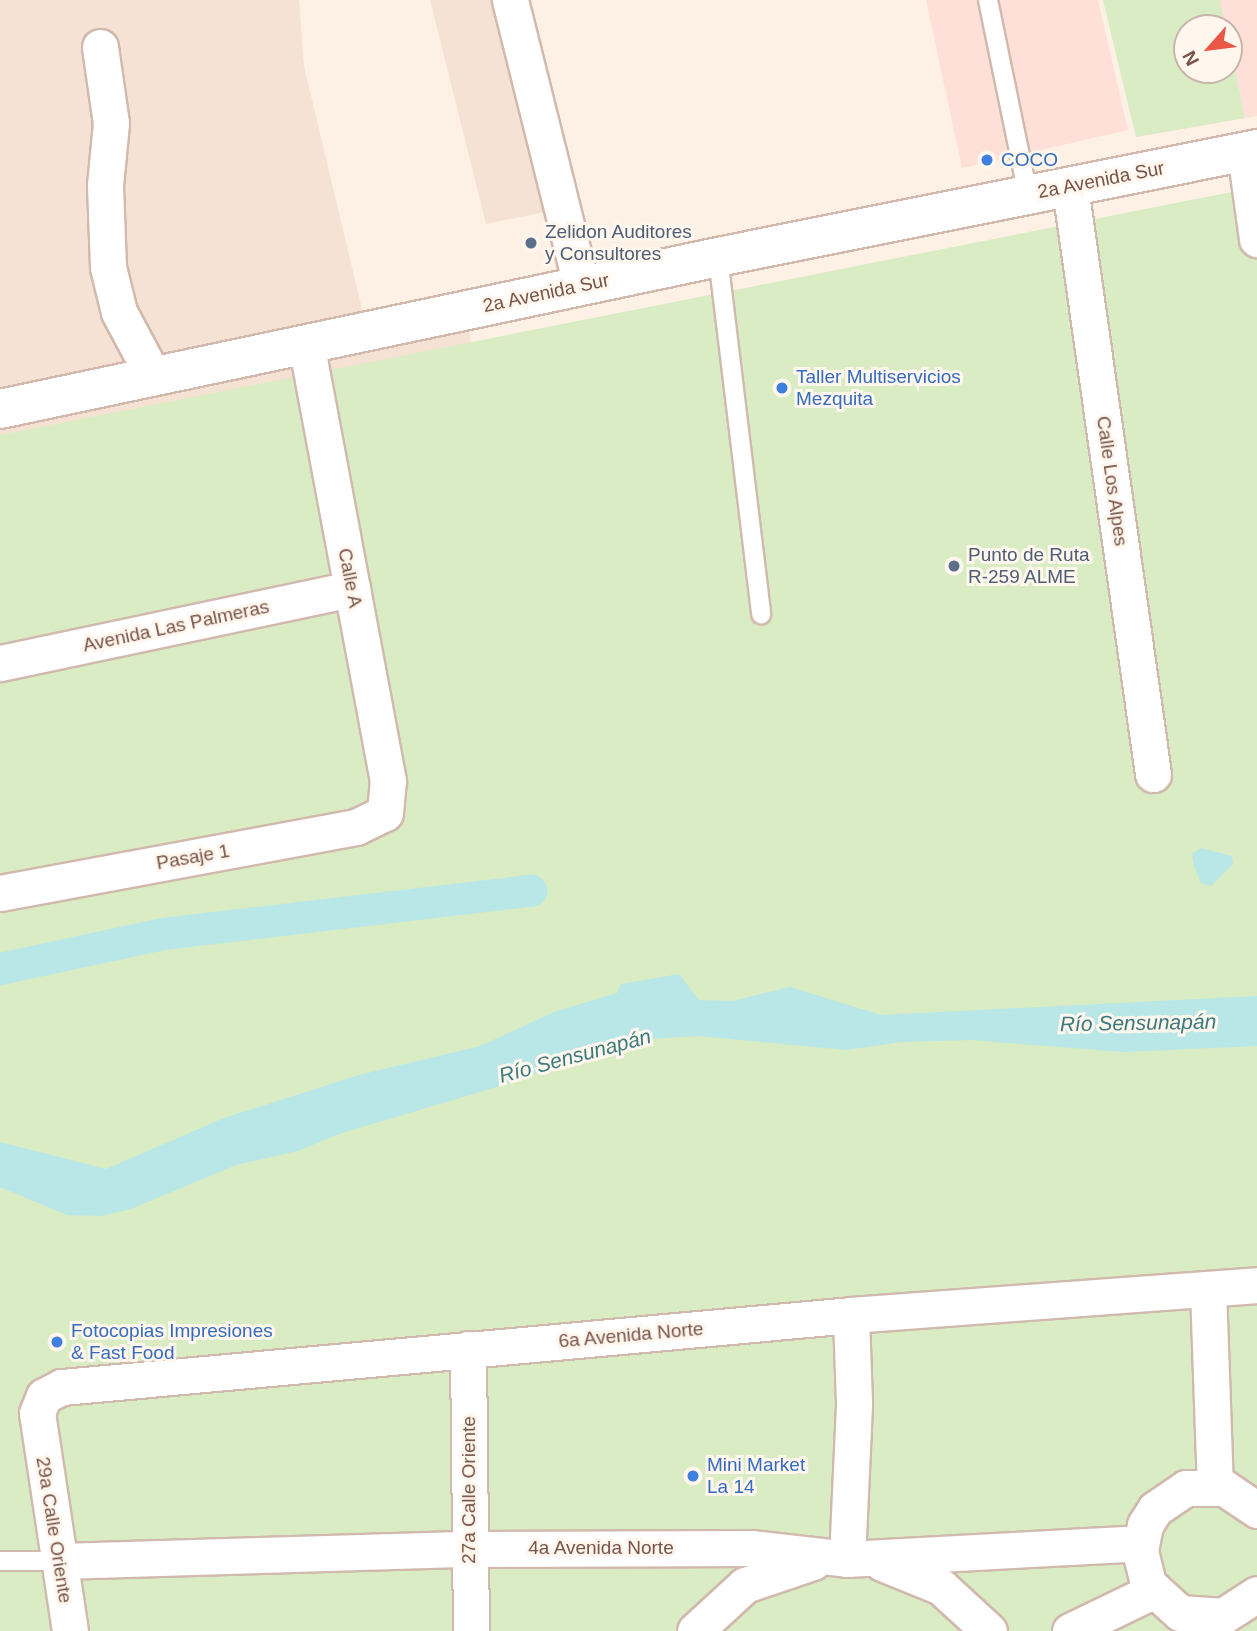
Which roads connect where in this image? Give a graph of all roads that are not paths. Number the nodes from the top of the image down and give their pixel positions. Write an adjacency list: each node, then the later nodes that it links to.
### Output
1 (510, 0): 9 (street)
2 (988, 0): 6 (lane)
3 (100, 47): 11 (street)
4 (1251, 151): 5 (street, 2a Avenida Sur); 7 (street)
5 (1070, 187): 6 (street, 2a Avenida Sur); 16 (street, Calle Los Alpes)
6 (1028, 195): 8 (street, 2a Avenida Sur)
7 (1257, 239)
8 (718, 257): 9 (street, 2a Avenida Sur); 14 (lane)
9 (581, 285): 10 (street, 2a Avenida Sur)
10 (306, 343): 11 (street, 2a Avenida Sur); 13 (street, Calle A)
11 (153, 376): 12 (street, 2a Avenida Sur)
12 (0, 410)
13 (352, 589): 15 (street, Avenida Las Palmeras); 17 (street, Calle A)
14 (761, 614)
15 (0, 663)
16 (1153, 774)
17 (384, 813): 18 (street, Pasaje 1)
18 (0, 893)
19 (1257, 1285): 20 (street, 6a Avenida Norte)
20 (1208, 1289): 21 (street, 6a Avenida Norte); 24 (street)
21 (851, 1315): 22 (street, 6a Avenida Norte); 28 (street)
22 (468, 1349): 23 (street, 6a Avenida Norte); 27 (street, 27a Calle Oriente)
23 (38, 1430): 30 (street, 29a Calle Oriente)
24 (1215, 1486): 25 (street); 26 (street)
25 (1257, 1510)
26 (1140, 1543): 28 (street, 4a Avenida Norte); 31 (street)
27 (469, 1549): 28 (street, 4a Avenida Norte); 30 (street, 4a Avenida Norte); 35 (street, 27a Calle Oriente)
28 (847, 1559): 36 (street); 37 (street)
29 (0, 1561): 30 (lane)
30 (60, 1561): 34 (street, 29a Calle Oriente)
31 (1153, 1591): 33 (street); 38 (street)
32 (1257, 1594): 33 (street)
33 (1223, 1624)
34 (70, 1631)
35 (471, 1631)
36 (695, 1631)
37 (989, 1631)
38 (1070, 1631)

